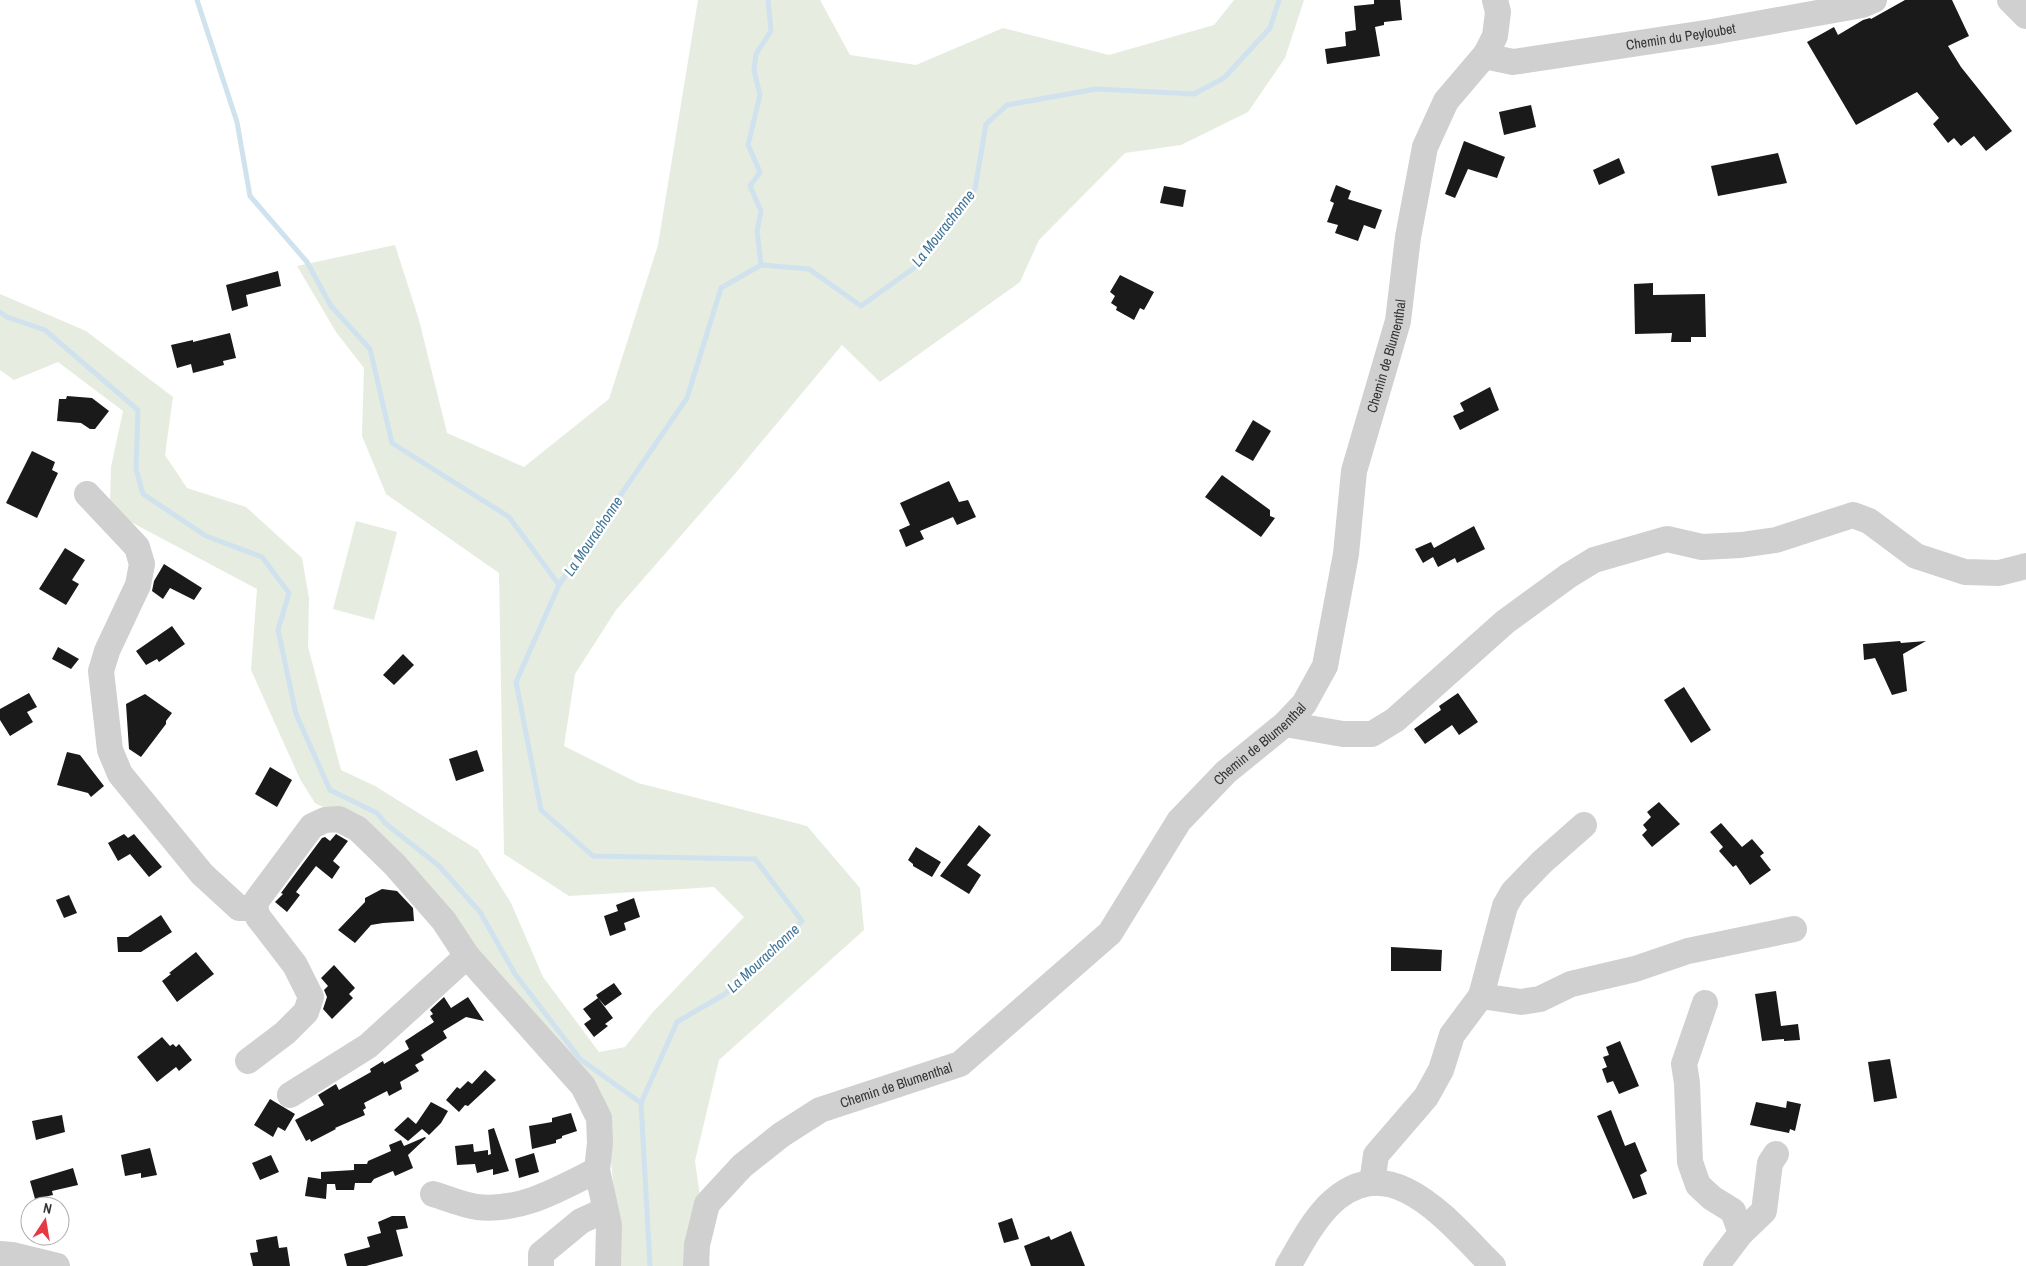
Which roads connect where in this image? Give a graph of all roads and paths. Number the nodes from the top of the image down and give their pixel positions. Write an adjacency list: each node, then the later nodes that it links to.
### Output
1 (1495, 0): 5 (street, Chemin de Blumenthal)
2 (1874, 0): 5 (street, Chemin du Peyloubet)
3 (2010, 0): 4 (street)
4 (2026, 16)
5 (1486, 54): 8 (street, Chemin de Blumenthal)
6 (87, 494): 10 (street)
7 (2026, 566): 8 (street)
8 (1285, 724): 27 (street, Chemin de Blumenthal)
9 (1584, 825): 13 (street)
10 (255, 908): 12 (street); 15 (street)
11 (1794, 929): 13 (street)
12 (467, 956): 16 (street); 18 (street)
13 (1481, 996): 19 (street)
14 (1704, 1003): 22 (street)
15 (248, 1061)
16 (290, 1095)
17 (1776, 1154): 22 (street)
18 (597, 1170): 20 (street); 21 (street)
19 (1372, 1183): 28 (street); 29 (street)
20 (433, 1194)
21 (605, 1210): 25 (street); 26 (street)
22 (1741, 1233): 30 (street)
23 (0, 1254): 24 (street)
24 (57, 1266)
25 (540, 1266)
26 (608, 1266)
27 (696, 1266)
28 (1288, 1266)
29 (1493, 1266)
30 (1716, 1266)

